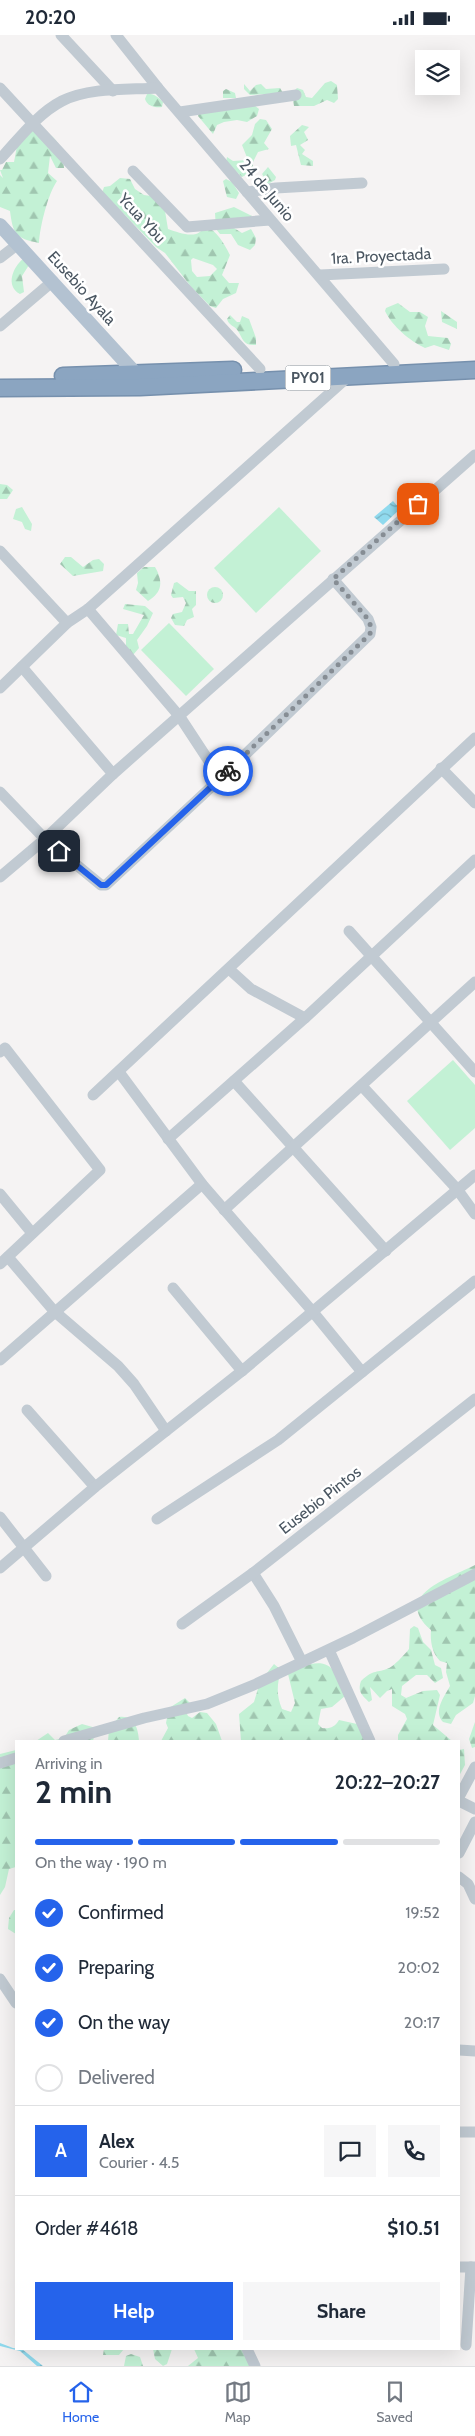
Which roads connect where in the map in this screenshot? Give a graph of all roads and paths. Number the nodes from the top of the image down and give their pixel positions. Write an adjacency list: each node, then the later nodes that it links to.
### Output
1 (61, 35): 5 (street)
2 (116, 35): 3 (street, 24 de Junio)
3 (158, 88): 5 (street); 7 (street, 24 de Junio)
4 (0, 89): 8 (street, Ycua Ybu)
5 (113, 91): 8 (street)
6 (296, 95): 7 (street)
7 (180, 112): 12 (street, 24 de Junio)
8 (33, 123): 9 (street); 23 (street, Ycua Ybu)
9 (0, 159)
10 (133, 171): 13 (street)
11 (362, 183): 12 (street)
12 (247, 192): 13 (street, 24 de Junio)
13 (270, 220): 18 (street, 24 de Junio)
14 (0, 225): 15 (main road, Eusebio Ayala)
15 (18, 244): 16 (street); 19 (main road, Eusebio Ayala)
16 (0, 258)
17 (444, 269): 18 (street, 1ra. Proyectada)
18 (320, 275): 22 (street, 24 de Junio)
19 (53, 281): 20 (street); 27 (main road, Eusebio Ayala)
20 (0, 326)
21 (475, 359): 22 (highway, PY01)
22 (394, 364): 23 (highway, PY01)
23 (260, 369): 27 (highway, PY01)
24 (475, 370): 25 (highway, PY01)
25 (349, 376): 27 (highway, PY01); 32 (street)
26 (0, 377): 27 (highway, PY01)
27 (139, 381): 28 (highway, PY01)
28 (0, 388)
29 (475, 455): 31 (street)
30 (0, 551): 33 (street)
31 (333, 579): 36 (street); 40 (street)
32 (88, 609): 33 (street); 36 (street)
33 (67, 623): 34 (street)
34 (22, 667): 35 (street); 39 (street)
35 (0, 688)
36 (180, 717): 39 (street); 40 (street)
37 (475, 738): 38 (street)
38 (441, 769): 42 (street); 48 (street)
39 (113, 774): 43 (street)
40 (220, 778): 43 (street)
41 (0, 791): 43 (street)
42 (475, 803)
43 (45, 839): 45 (street)
44 (475, 860): 47 (street)
45 (0, 877)
46 (349, 931): 47 (street)
47 (371, 956): 50 (street); 51 (street)
48 (228, 969): 50 (street); 53 (street)
49 (475, 982): 51 (street)
50 (305, 1018): 55 (street)
51 (430, 1023): 54 (street); 56 (street)
52 (0, 1052): 66 (street)
53 (118, 1072): 57 (street); 58 (street)
54 (475, 1073)
55 (234, 1081): 58 (street); 59 (street)
56 (362, 1086): 59 (street); 62 (street)
57 (93, 1095)
58 (168, 1139): 61 (street)
59 (293, 1148): 64 (street); 67 (street)
60 (475, 1175): 62 (street)
61 (202, 1184): 64 (street); 71 (street)
62 (457, 1189): 65 (street); 67 (street)
63 (0, 1194): 66 (street)
64 (224, 1210): 72 (street)
65 (475, 1215)
66 (32, 1233): 68 (street)
67 (386, 1251): 72 (street)
68 (4, 1260): 71 (street)
69 (475, 1281): 75 (street)
70 (173, 1288): 74 (street)
71 (54, 1311): 73 (street); 78 (street)
72 (313, 1312): 74 (street); 75 (street)
73 (0, 1360)
74 (242, 1371): 78 (street)
75 (362, 1372): 81 (street)
76 (475, 1399): 84 (street, Eusebio Pintos)
77 (27, 1410): 79 (street)
78 (166, 1431): 79 (street)
79 (95, 1487): 82 (street)
80 (0, 1517): 82 (street)
81 (157, 1519)
82 (24, 1548): 83 (street); 86 (street)
83 (0, 1568)
84 (253, 1573): 87 (street, Eusebio Pintos); 89 (street)
85 (475, 1574): 88 (street)
86 (46, 1575)
87 (182, 1624)
88 (329, 1650): 89 (street); 91 (street)
89 (302, 1662): 90 (street)
90 (67, 1740)
91 (370, 1740)
92 (15, 1757): 93 (street)
93 (0, 1763)
94 (475, 1767): 95 (street)
95 (460, 1797)
96 (460, 1800): 97 (street)
97 (475, 1809)
98 (475, 1822): 99 (street)
99 (460, 1851)
100 (460, 1878): 101 (street)
101 (475, 1899)
102 (0, 1979): 103 (street)
103 (15, 2002)
104 (460, 2050): 105 (street)
105 (475, 2051)
106 (460, 2132): 107 (street)
107 (475, 2132)
108 (460, 2267): 109 (street)
109 (473, 2267): 110 (street)
110 (467, 2345)
111 (247, 2350): 112 (street)
112 (255, 2366)

